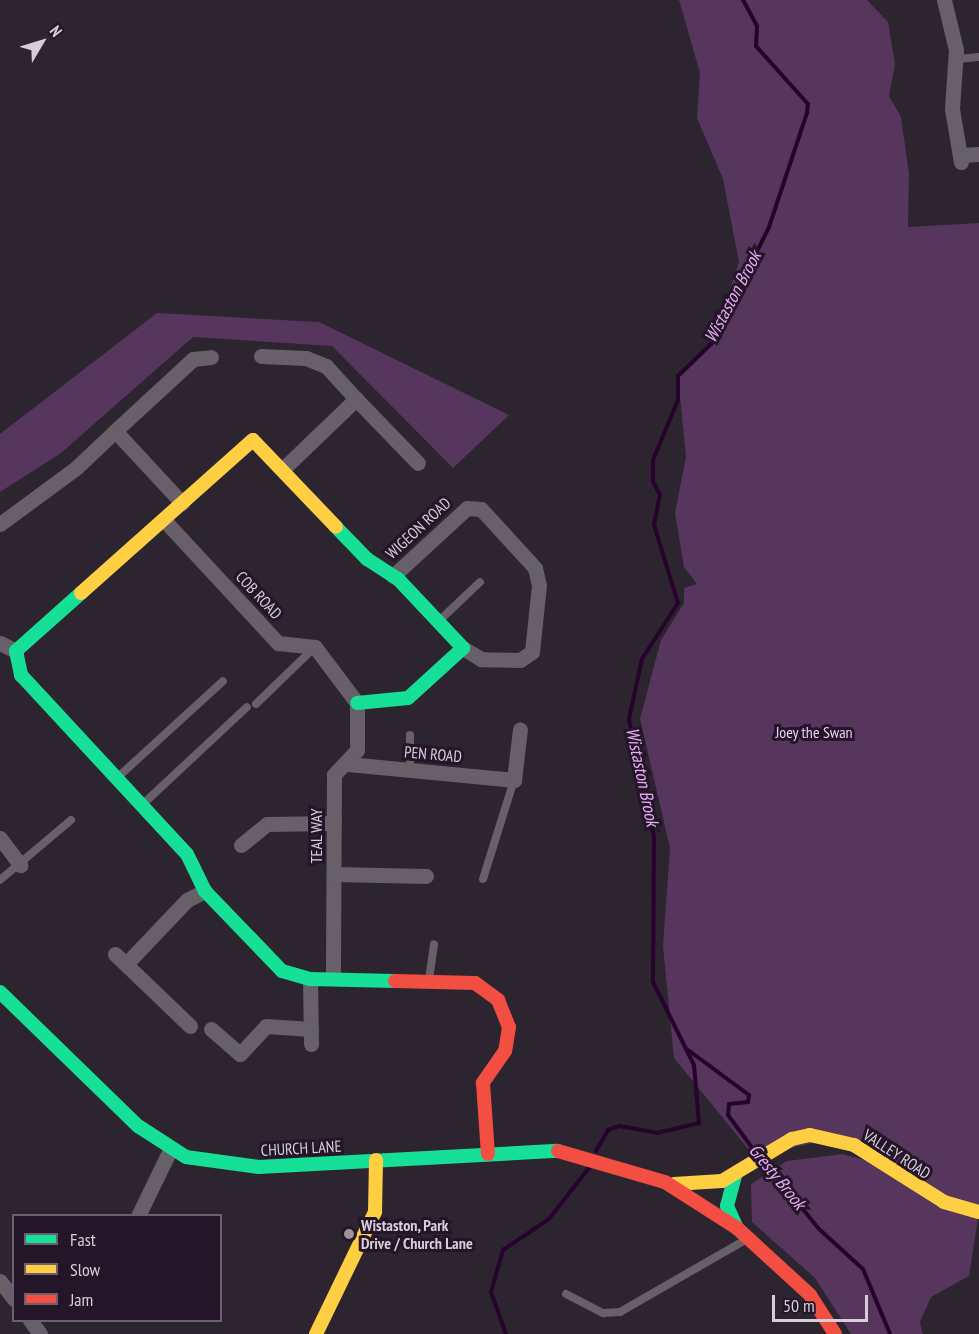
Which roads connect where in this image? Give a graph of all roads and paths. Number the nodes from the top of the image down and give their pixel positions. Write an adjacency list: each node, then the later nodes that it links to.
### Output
1 (944, 0): 3 (street)
2 (979, 57): 3 (lane)
3 (957, 59): 4 (street)
4 (979, 154)
5 (261, 356): 7 (street)
6 (212, 357): 8 (street)
7 (356, 399): 9 (street); 10 (street)
8 (115, 431): 11 (street); 13 (street)
9 (418, 463)
10 (284, 468): 11 (street); 14 (street)
11 (182, 503): 12 (street)
12 (164, 520): 18 (street, COB ROAD); 20 (street)
13 (0, 524)
14 (393, 576): 16 (street); 19 (street, WIGEON ROAD)
15 (480, 582): 16 (lane)
16 (438, 621): 19 (street)
17 (0, 643): 20 (street)
18 (315, 647): 22 (street); 23 (lane)
19 (463, 648): 22 (street)
20 (16, 651): 29 (street)
21 (223, 681): 29 (lane)
22 (357, 703): 27 (street, TEAL WAY)
23 (256, 704)
24 (248, 707): 31 (lane)
25 (520, 729): 30 (street)
26 (410, 735): 28 (lane)
27 (348, 764): 28 (street, PEN ROAD); 33 (street, TEAL WAY)
28 (410, 770): 30 (street, PEN ROAD)
29 (117, 779): 31 (street)
30 (514, 780): 39 (lane)
31 (142, 806): 41 (street)
32 (71, 820): 36 (lane)
33 (334, 823): 35 (street); 37 (street, TEAL WAY)
34 (0, 838): 36 (street)
35 (242, 845)
36 (20, 865): 40 (lane)
37 (334, 874): 38 (street); 43 (street, TEAL WAY)
38 (426, 876)
39 (483, 879)
40 (0, 880)
41 (206, 891): 44 (street); 47 (street)
42 (434, 944): 45 (lane)
43 (333, 978): 44 (street); 45 (street)
44 (310, 980): 48 (street)
45 (429, 980): 50 (street)
46 (0, 992): 49 (street, CHURCH LANE)
47 (190, 1026)
48 (211, 1029)
49 (170, 1150): 51 (street, CHURCH LANE); 55 (street)
50 (488, 1154): 51 (street, CHURCH LANE); 53 (street, CHURCH LANE)
51 (376, 1160): 61 (street)
52 (735, 1176): 53 (street, VALLEY ROAD); 54 (street, VALLEY ROAD); 56 (street)
53 (664, 1182): 56 (street)
54 (979, 1212)
55 (138, 1214)
56 (737, 1228): 57 (street)
57 (749, 1238): 59 (lane); 62 (street)
58 (0, 1281): 60 (street)
59 (566, 1294)
60 (12, 1296)
61 (316, 1334)
62 (835, 1334)

